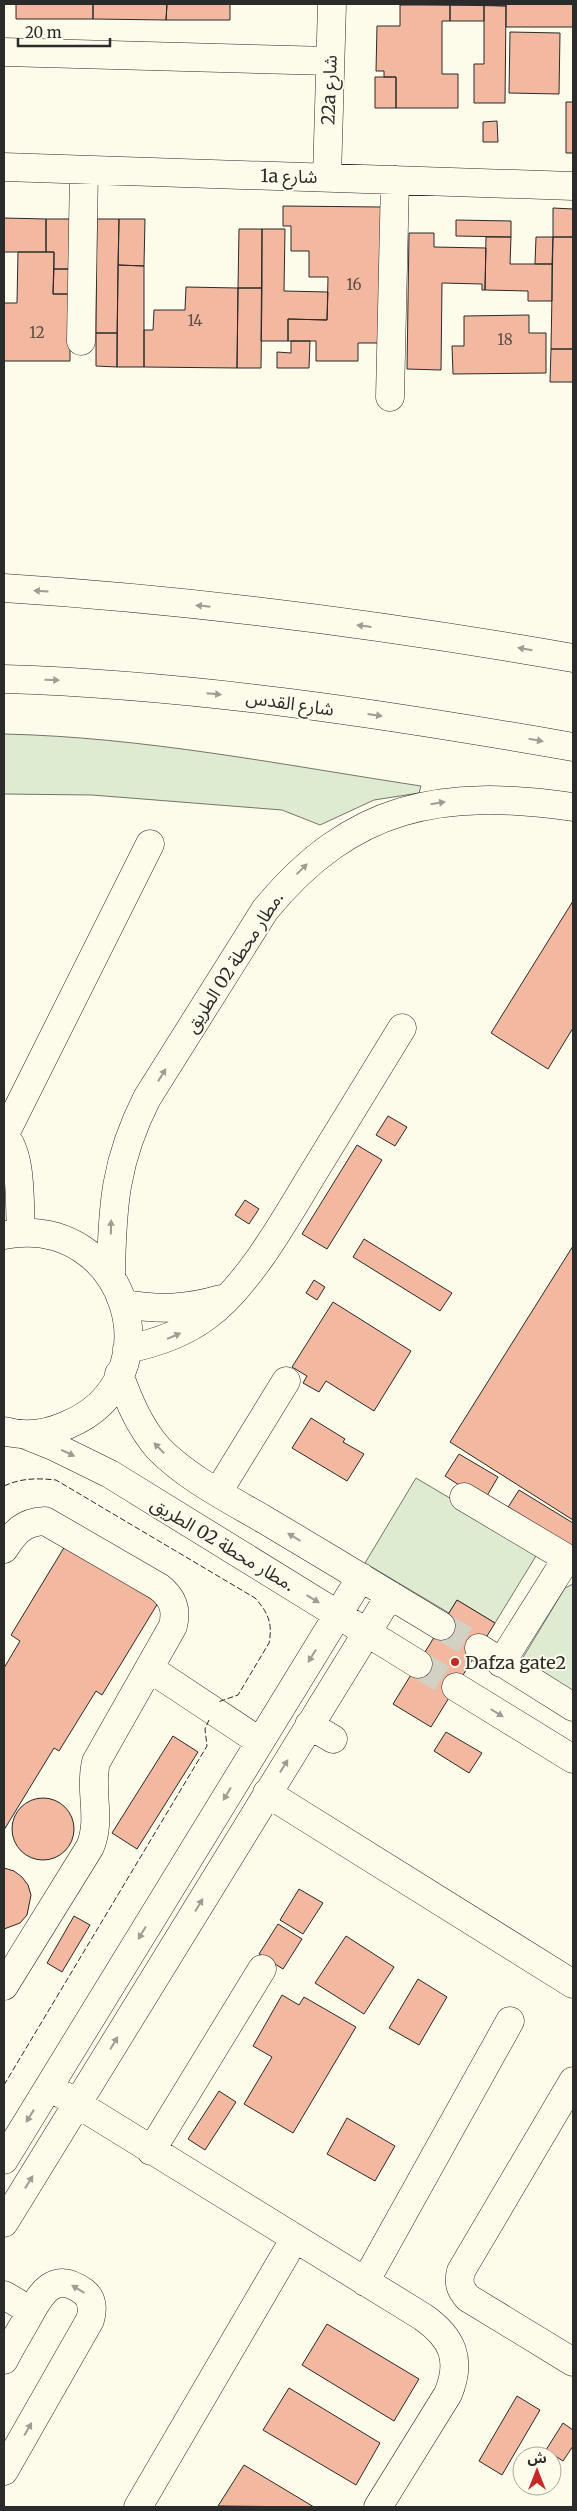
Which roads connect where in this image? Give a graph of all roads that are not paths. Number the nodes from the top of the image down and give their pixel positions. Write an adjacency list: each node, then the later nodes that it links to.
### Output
1 (332, 4): 3 (street, 22a شارع)
2 (4, 52): 3 (street)
3 (330, 61): 6 (street, 22a شارع)
4 (4, 167): 5 (street, 1a شارع)
5 (84, 170): 6 (street, 1a شارع); 9 (street)
6 (326, 176): 7 (street, 1a شارع)
7 (395, 180): 8 (street, 1a شارع); 10 (street)
8 (573, 186)
9 (81, 341)
10 (390, 397)
11 (4, 588): 12 (street, one-way to 11)
12 (573, 658)
13 (4, 679): 14 (street, شارع القدس, one-way to 14)
14 (573, 747)
15 (573, 806): 20 (street, مطار محطة 02 الطريق., one-way to 15)
16 (150, 844): 18 (street)
17 (402, 1028): 21 (street)
18 (4, 1135): 19 (street)
19 (12, 1233): 20 (street)
20 (111, 1276): 22 (street)
21 (230, 1296): 22 (street); 23 (street, one-way to 21)
22 (125, 1304): 23 (street)
23 (127, 1349): 24 (street)
24 (119, 1374): 26 (street); 27 (street, one-way to 24)
25 (286, 1381): 27 (street)
26 (9, 1433): 33 (street, مطار محطة 02 الطريق., one-way to 33)
27 (218, 1492): 31 (street, one-way to 27)
28 (464, 1497): 30 (street)
29 (4, 1549): 37 (street)
30 (570, 1560): 39 (street)
31 (361, 1577): 32 (street); 33 (street)
32 (390, 1595): 34 (street); 35 (street)
33 (338, 1614): 35 (street, مطار محطة 02 الطريق.); 42 (street, one-way to 42)
34 (441, 1626)
35 (366, 1632): 36 (street, مطار محطة 02 الطريق.); 40 (street)
36 (418, 1664)
37 (149, 1668): 42 (street); 47 (street)
38 (456, 1687): 43 (street, one-way to 43)
39 (573, 1707)
40 (309, 1724): 41 (street); 44 (street, one-way to 40)
41 (333, 1739)
42 (259, 1741): 50 (street, one-way to 50)
43 (573, 1759)
44 (267, 1793): 46 (street); 51 (street, one-way to 44)
45 (262, 1969): 52 (street)
46 (573, 1984)
47 (4, 1986)
48 (510, 2021): 56 (street)
49 (573, 2081): 60 (street)
50 (49, 2086): 51 (street); 53 (street, one-way to 53)
51 (77, 2104): 52 (street); 54 (street, one-way to 51)
52 (150, 2151): 55 (street)
53 (4, 2160)
54 (4, 2223)
55 (295, 2238): 56 (street); 62 (street)
56 (365, 2282): 63 (street)
57 (4, 2295): 58 (street)
58 (31, 2311): 59 (street); 61 (street, one-way to 58)
59 (4, 2360)
60 (573, 2362)
61 (4, 2471)
62 (138, 2507)
63 (378, 2507)

